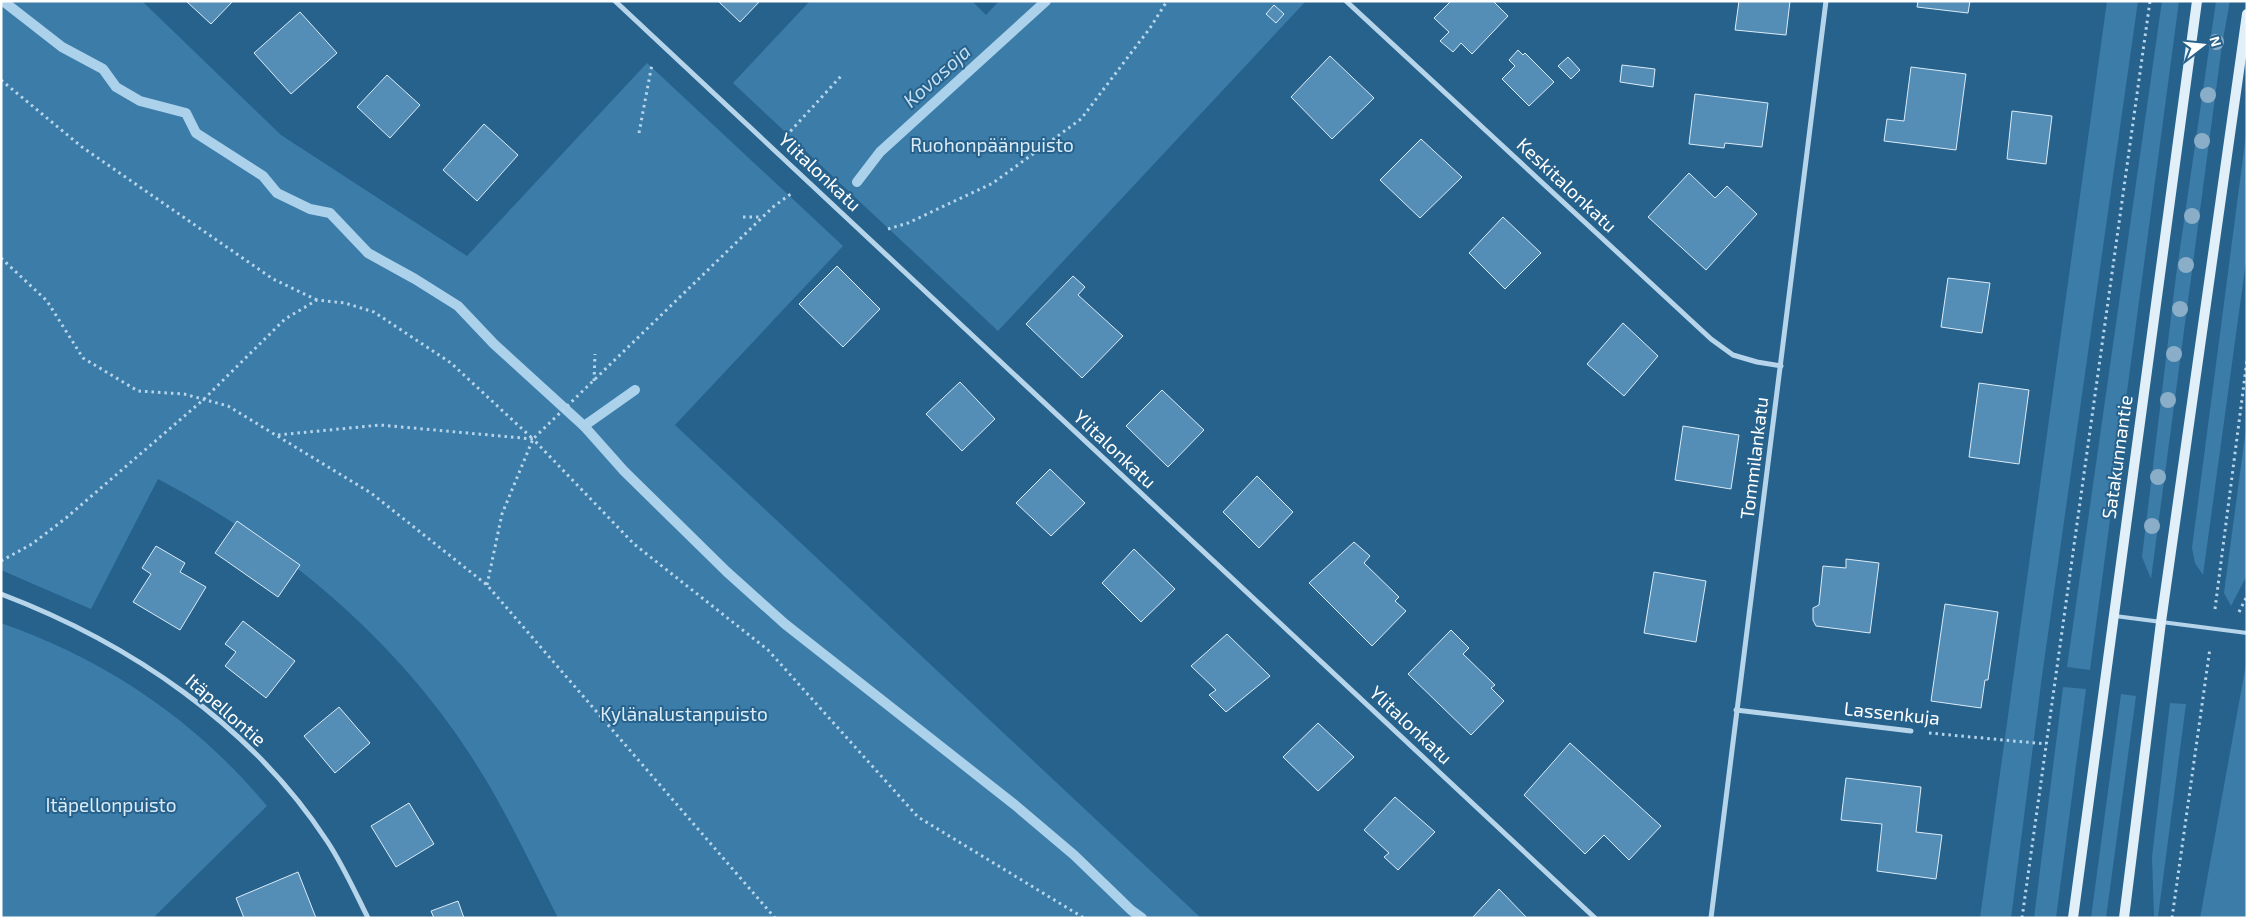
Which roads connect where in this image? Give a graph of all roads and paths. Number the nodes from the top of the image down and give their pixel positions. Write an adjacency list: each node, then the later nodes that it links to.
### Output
1 (615, 1): 12 (street, Ylitalonkatu)
2 (1167, 1): 16 (path)
3 (1346, 1): 20 (street, Keskitalonkatu)
4 (1826, 1): 20 (street, Tommilankatu)
5 (2150, 1): 33 (path)
6 (2197, 1): 28 (main road, Satakunnantie)
7 (2247, 14): 29 (main road)
8 (652, 64): 11 (path)
9 (842, 75): 12 (path)
10 (1, 80): 18 (path)
11 (639, 133)
12 (774, 150): 13 (street, Ylitalonkatu)
13 (807, 181): 15 (path); 37 (street, Ylitalonkatu)
14 (743, 217): 15 (path)
15 (763, 217): 21 (path)
16 (886, 229)
17 (1, 258): 22 (path)
18 (318, 300): 22 (path); 24 (path)
19 (596, 354): 21 (path)
20 (1781, 366): 31 (street, Tommilankatu)
21 (594, 381): 24 (path)
22 (204, 400): 23 (path); 25 (path)
23 (276, 436): 24 (path); 26 (path)
24 (533, 439): 26 (path); 36 (path)
25 (1, 561)
26 (487, 585): 35 (path)
27 (1, 594): 34 (street, Itäpellontie)
28 (2113, 616): 29 (lane); 40 (main road, Satakunnantie)
29 (2161, 622): 30 (lane); 41 (main road)
30 (2247, 632)
31 (1736, 710): 32 (street, Lassenkuja); 38 (street, Tommilankatu)
32 (1910, 731): 33 (path, Lassenkuja)
33 (2046, 744): 39 (path)
34 (368, 918)
35 (775, 918)
36 (1084, 918)
37 (1595, 918)
38 (1711, 918)
39 (2022, 918)
40 (2073, 918)
41 (2124, 918)

